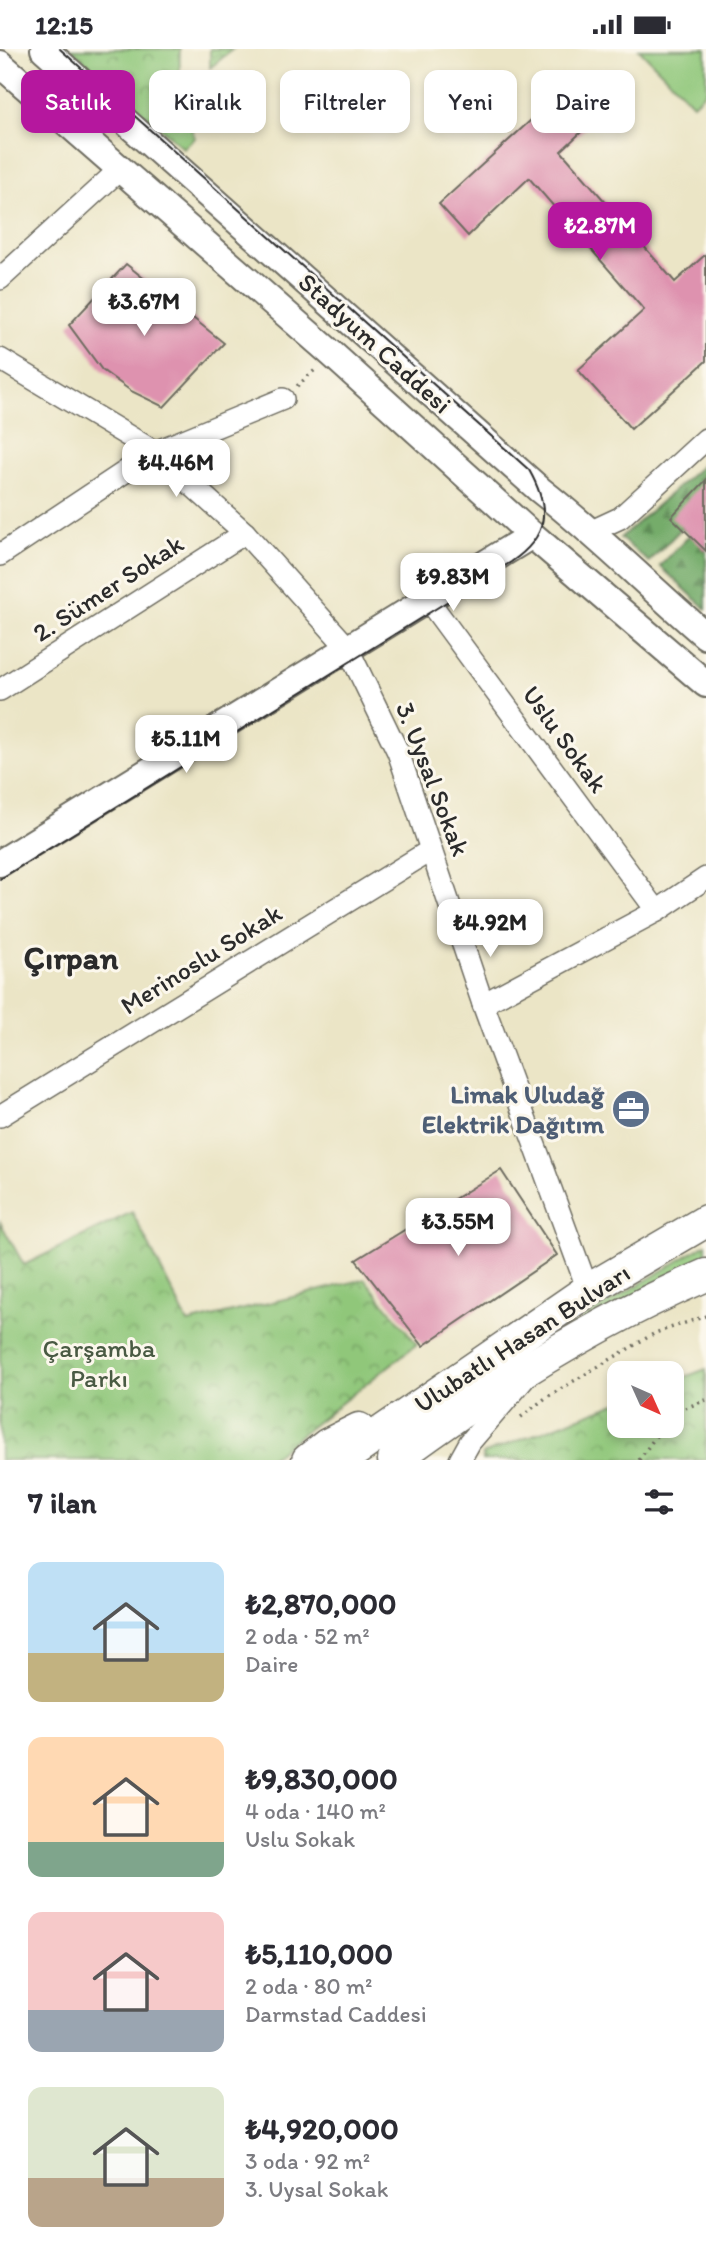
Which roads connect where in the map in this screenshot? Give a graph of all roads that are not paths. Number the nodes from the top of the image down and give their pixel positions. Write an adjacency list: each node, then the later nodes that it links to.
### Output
1 (44, 49): 9 (main road, Stadyum Caddesi)
2 (0, 64): 3 (main road)
3 (118, 171): 4 (street); 11 (main road)
4 (0, 279)
5 (0, 359): 8 (street, 3. Uysal Sokak)
6 (283, 399): 8 (street)
7 (706, 439): 9 (street)
8 (155, 451): 10 (street, 3. Uysal Sokak); 13 (street)
9 (592, 531): 16 (main road, Stadyum Caddesi)
10 (245, 533): 17 (street, 3. Uysal Sokak); 19 (street, 2. Sümer Sokak)
11 (533, 535): 15 (main road); 18 (main road)
12 (0, 536): 13 (street)
13 (26, 538): 14 (street)
14 (0, 555)
15 (428, 600): 17 (main road); 23 (street, Uslu Sokak)
16 (706, 636)
17 (347, 647): 20 (street, 3. Uysal Sokak); 21 (main road)
18 (706, 684)
19 (0, 690)
20 (431, 850): 24 (street, 3. Uysal Sokak); 25 (street, Merinoslu Sokak)
21 (0, 863)
22 (706, 878): 23 (street)
23 (657, 911): 24 (street)
24 (483, 1004): 28 (street, 3. Uysal Sokak)
25 (0, 1116)
26 (706, 1221): 28 (highway, Ulubatlı Hasan Bulvarı)
27 (706, 1275): 29 (highway, Ulubatlı Hasan Bulvarı)
28 (589, 1290): 30 (highway, Ulubatlı Hasan Bulvarı)
29 (540, 1359): 33 (highway, Ulubatlı Hasan Bulvarı); 34 (highway); 35 (street)
30 (451, 1382): 31 (highway); 32 (highway, Ulubatlı Hasan Bulvarı)
31 (308, 1460)
32 (341, 1460)
33 (394, 1460)
34 (426, 1460)
35 (460, 1460)

